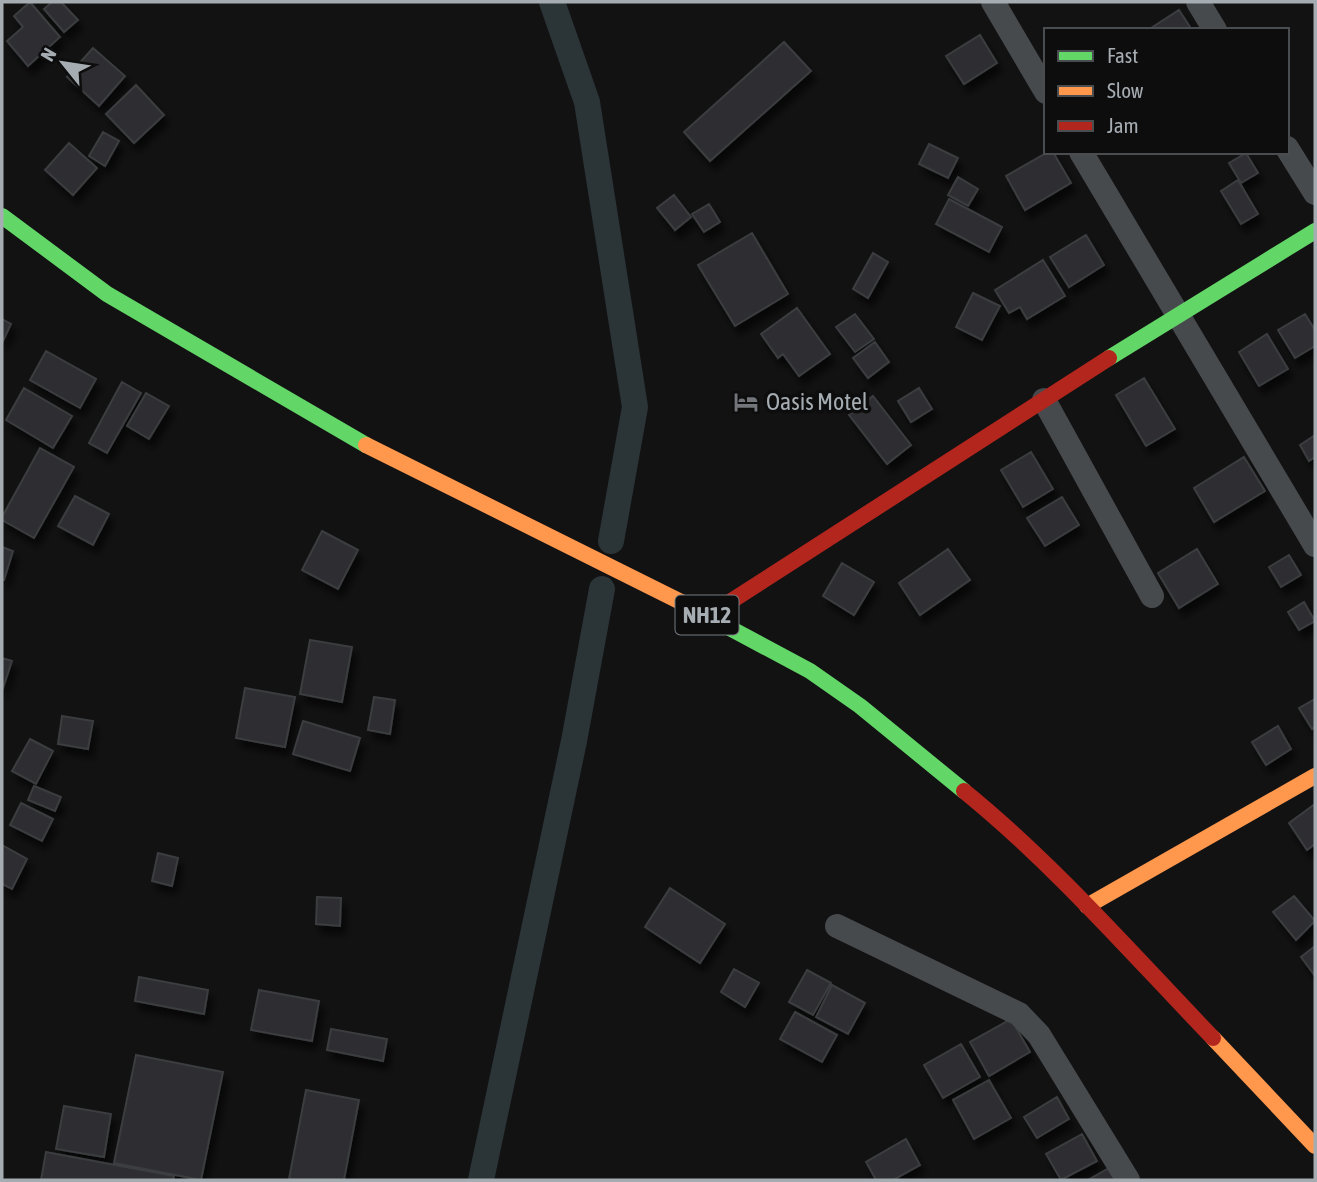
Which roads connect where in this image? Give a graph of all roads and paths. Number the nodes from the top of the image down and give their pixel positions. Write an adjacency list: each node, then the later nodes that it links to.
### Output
1 (993, 2): 4 (street)
2 (1198, 2): 3 (street)
3 (1214, 28)
4 (1044, 89)
5 (1289, 151): 7 (street)
6 (1082, 154): 10 (street)
7 (1315, 193)
8 (2, 216): 14 (main road, NH12)
9 (1315, 232): 10 (main road)
10 (1176, 315): 11 (main road); 12 (street)
11 (1044, 400): 13 (street); 14 (main road)
12 (1315, 545)
13 (1152, 596)
14 (708, 616): 16 (main road, NH12)
15 (1315, 776): 16 (main road)
16 (1087, 906): 18 (main road, NH12)
17 (836, 926): 19 (street)
18 (1315, 1146)
19 (1128, 1180)

